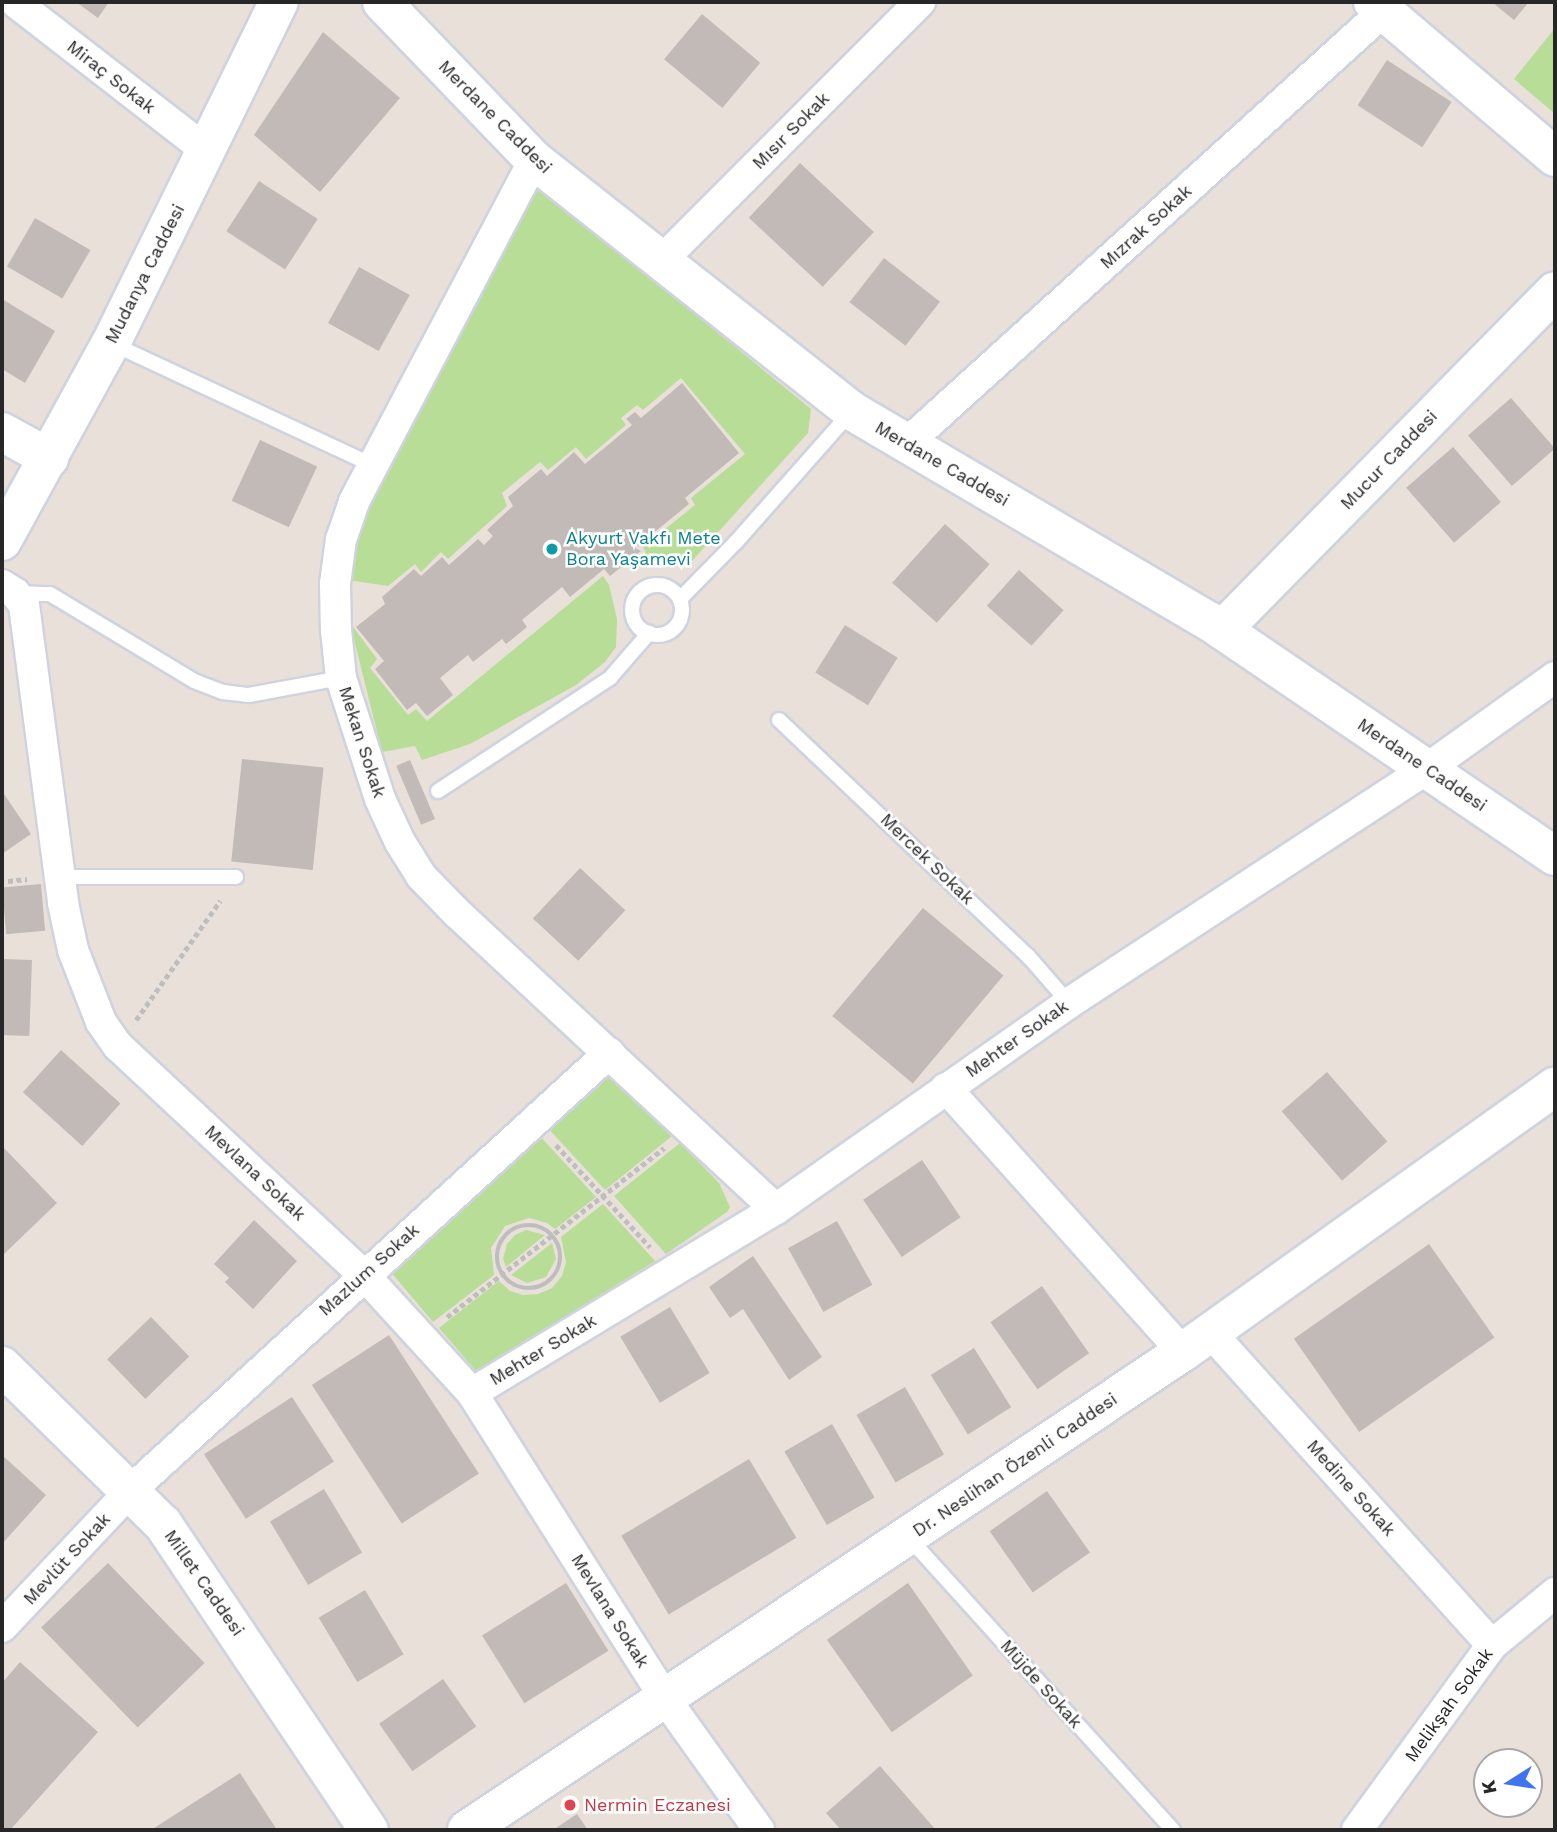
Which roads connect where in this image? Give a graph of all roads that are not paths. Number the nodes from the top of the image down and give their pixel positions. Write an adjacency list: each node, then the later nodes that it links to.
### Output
1 (15, 2): 6 (street, Miraç Sokak)
2 (279, 2): 6 (street, Mudanya Caddesi)
3 (382, 2): 8 (street, Merdane Caddesi)
4 (920, 2): 9 (street, Mısır Sokak)
5 (1378, 7): 7 (street); 14 (street, Mızrak Sokak)
6 (207, 151): 11 (street, Mudanya Caddesi)
7 (1555, 157)
8 (534, 160): 9 (street, Merdane Caddesi); 16 (street, Mekan Sokak)
9 (662, 260): 12 (street, Merdane Caddesi)
10 (1555, 291): 20 (street, Mucur Caddesi)
11 (111, 343): 15 (street, Mudanya Caddesi); 16 (lane)
12 (852, 411): 14 (street, Merdane Caddesi); 19 (lane)
13 (2, 432): 15 (street)
14 (907, 443): 20 (street, Merdane Caddesi)
15 (50, 458): 17 (street, Mudanya Caddesi)
16 (372, 465): 23 (street, Mekan Sokak)
17 (2, 541)
18 (8, 589): 23 (lane); 28 (street, Mevlana Sokak)
19 (680, 599): 21 (lane); 21 (lane)
20 (1222, 630): 25 (street, Merdane Caddesi)
21 (649, 633): 26 (lane)
22 (1555, 677): 25 (street, Mehter Sokak)
23 (341, 678): 31 (street, Mekan Sokak)
24 (779, 720): 30 (lane, Mercek Sokak)
25 (1428, 768): 27 (street, Merdane Caddesi); 30 (street, Mehter Sokak)
26 (438, 790)
27 (1555, 856)
28 (59, 877): 29 (lane); 35 (street, Mevlana Sokak)
29 (236, 877)
30 (1069, 1003): 33 (street, Mehter Sokak)
31 (610, 1054): 34 (street, Mekan Sokak); 35 (street, Mazlum Sokak)
32 (1555, 1087): 36 (street, Dr. Neslihan Özenli Caddesi)
33 (946, 1088): 34 (street, Mehter Sokak); 36 (street, Medine Sokak)
34 (776, 1209): 38 (street, Mehter Sokak)
35 (364, 1275): 38 (street, Mevlana Sokak); 39 (street, Mazlum Sokak)
36 (1197, 1342): 40 (street, Dr. Neslihan Özenli Caddesi); 43 (street, Medine Sokak)
37 (2, 1366): 39 (street, Millet Caddesi)
38 (472, 1394): 44 (street, Mevlana Sokak)
39 (131, 1490): 42 (street, Mevlüt Sokak); 45 (street, Millet Caddesi)
40 (908, 1537): 44 (street, Dr. Neslihan Özenli Caddesi); 48 (lane, Müjde Sokak)
41 (1555, 1593): 43 (street, Melikşah Sokak)
42 (2, 1628)
43 (1492, 1645): 49 (street, Melikşah Sokak)
44 (666, 1700): 46 (street, Dr. Neslihan Özenli Caddesi); 47 (street, Mevlana Sokak)
45 (369, 1830)
46 (467, 1830)
47 (759, 1830)
48 (1173, 1830)
49 (1357, 1830)

